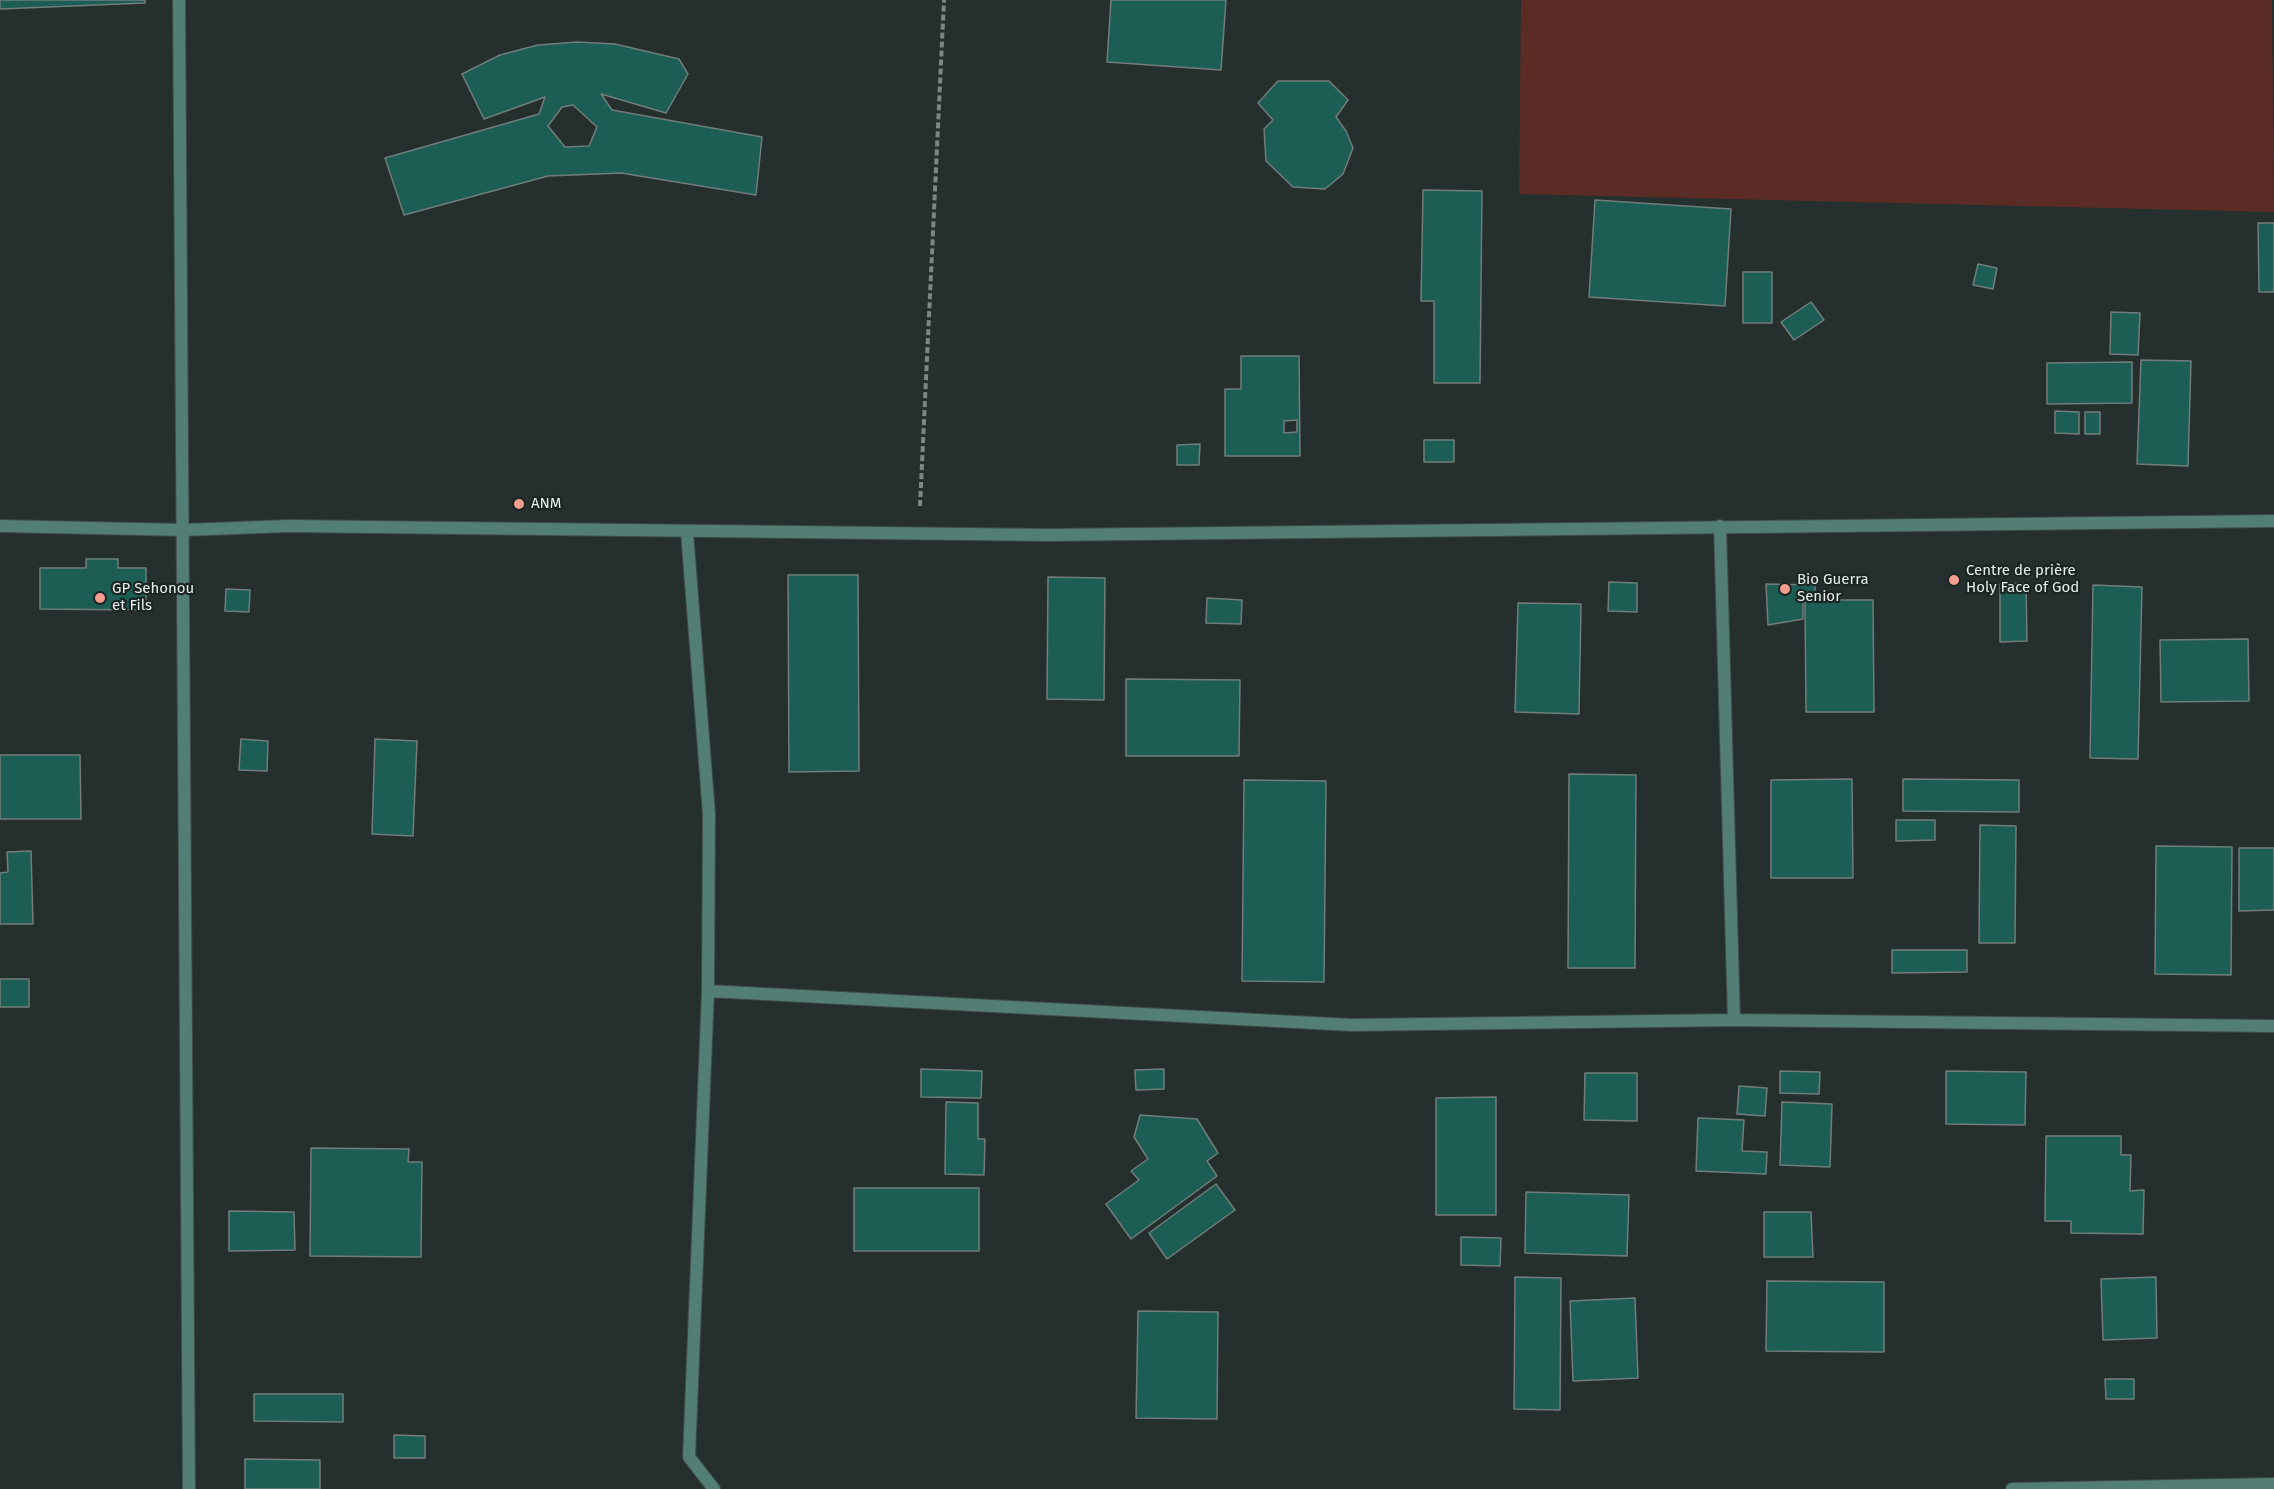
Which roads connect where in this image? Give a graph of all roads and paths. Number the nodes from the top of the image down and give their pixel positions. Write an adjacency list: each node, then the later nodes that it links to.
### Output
1 (179, 0): 6 (street)
2 (944, 0): 8 (path)
3 (2274, 521): 5 (street)
4 (0, 526): 6 (street)
5 (1720, 526): 8 (street); 10 (street)
6 (184, 530): 7 (street); 13 (street)
7 (687, 532): 8 (street); 9 (street)
8 (919, 533)
9 (708, 991): 10 (street); 14 (street)
10 (1734, 1020): 11 (street)
11 (2274, 1026)
12 (2274, 1484): 15 (street)
13 (189, 1489)
14 (714, 1489)
15 (2012, 1489)

